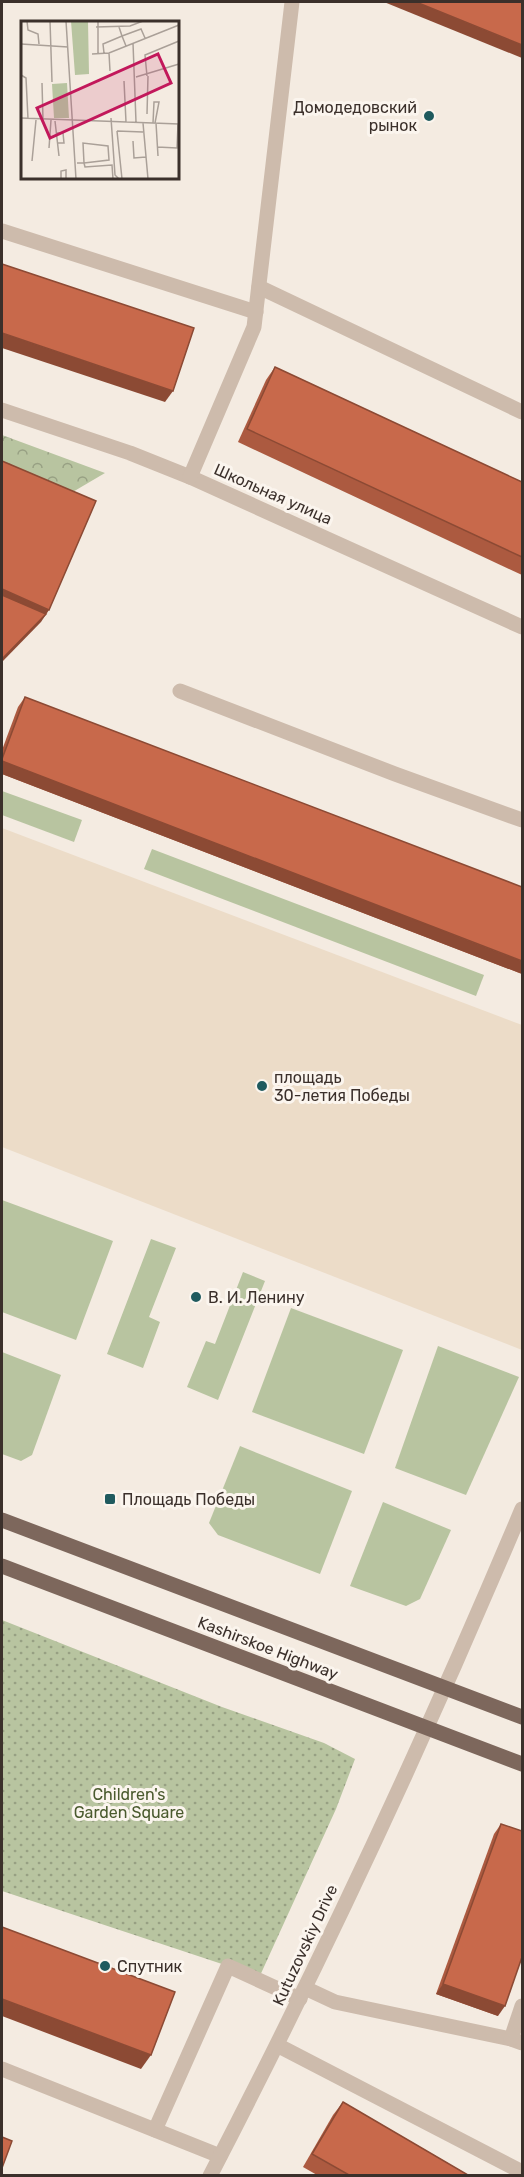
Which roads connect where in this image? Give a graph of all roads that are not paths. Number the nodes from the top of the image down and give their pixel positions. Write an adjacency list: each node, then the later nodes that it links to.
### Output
1 (292, 2): 3 (street)
2 (2, 231): 4 (street)
3 (259, 287): 4 (street); 6 (street)
4 (256, 312): 7 (street)
5 (2, 410): 7 (street, Школьная улица)
6 (522, 412)
7 (190, 477): 8 (street, Школьная улица)
8 (522, 627)
9 (180, 690): 10 (street)
10 (522, 820)
11 (522, 1509): 14 (street)
12 (2, 1520): 14 (main road, Kashirskoe Highway)
13 (2, 1566): 16 (main road, Kashirskoe Highway)
14 (445, 1688): 15 (main road, Kashirskoe Highway); 16 (street, Kutuzovskiy Drive)
15 (522, 1717)
16 (427, 1728): 17 (main road, Kashirskoe Highway); 18 (street, Kutuzovskiy Drive)
17 (522, 1764)
18 (302, 1993): 20 (street); 21 (street, Kutuzovskiy Drive); 23 (street)
19 (522, 2006): 20 (street)
20 (517, 2041)
21 (277, 2045): 24 (street, Kutuzovskiy Drive); 25 (street)
22 (2, 2069): 23 (street)
23 (155, 2130): 24 (street)
24 (220, 2156): 26 (street, Kutuzovskiy Drive)
25 (522, 2172)
26 (210, 2175)

